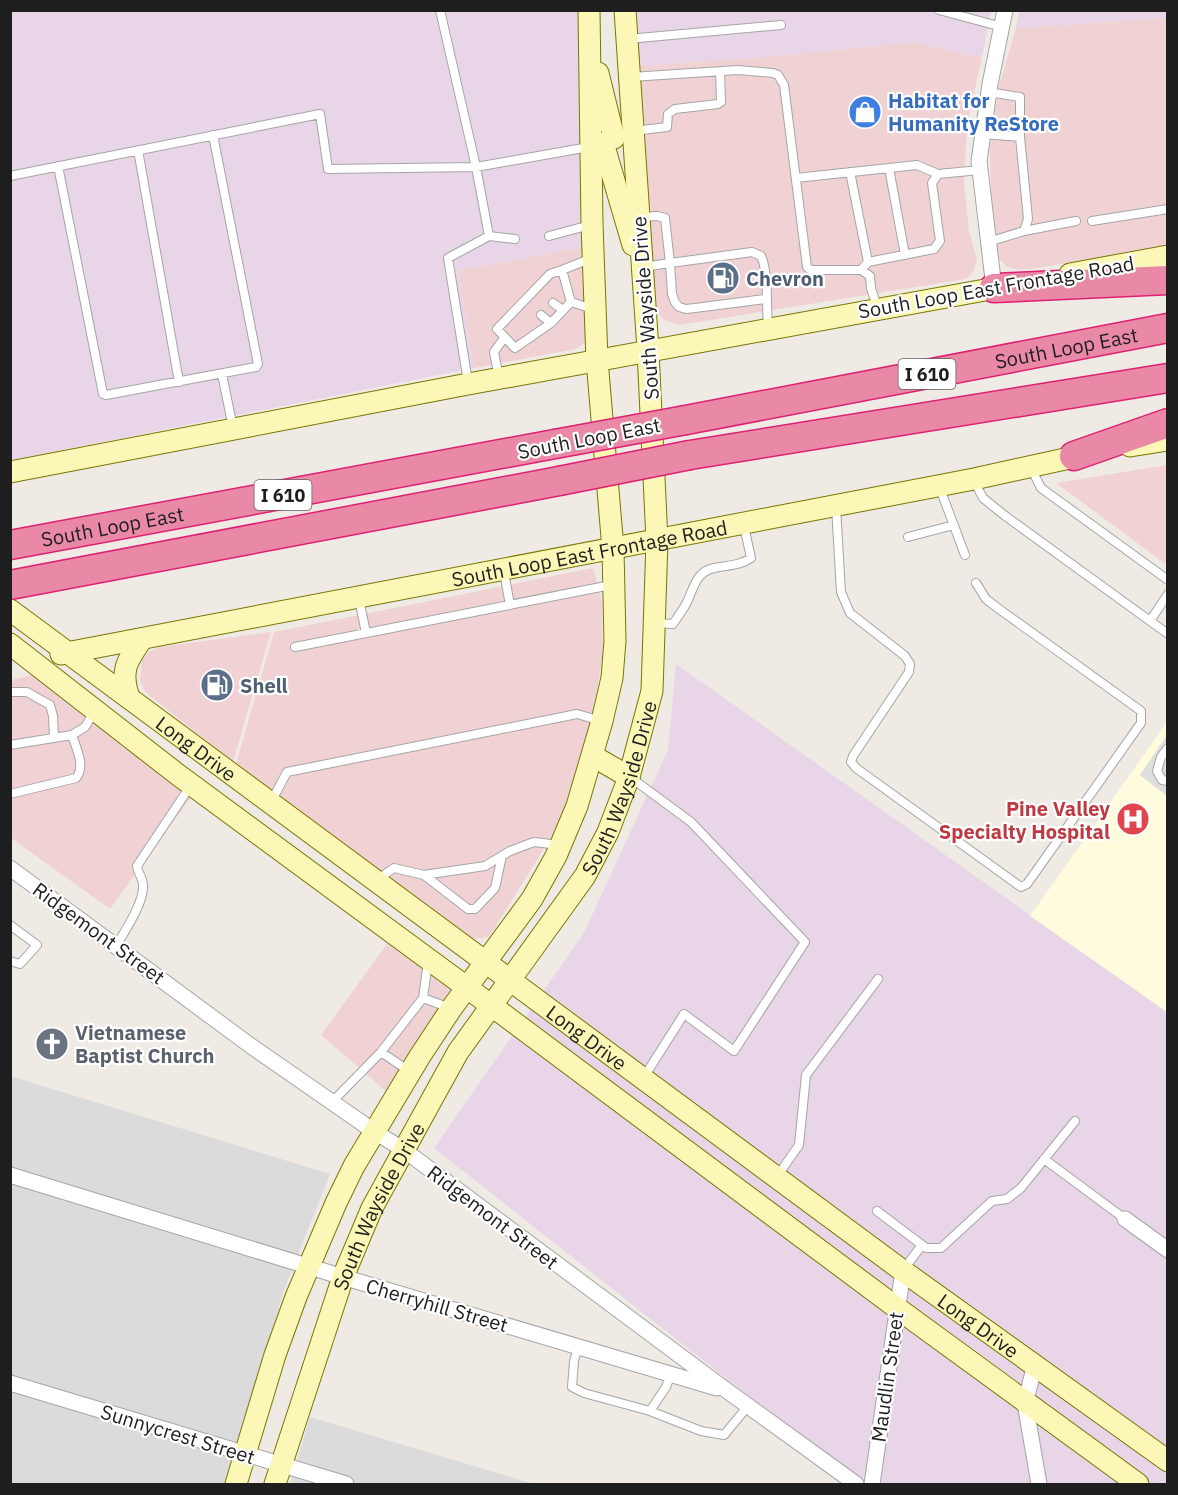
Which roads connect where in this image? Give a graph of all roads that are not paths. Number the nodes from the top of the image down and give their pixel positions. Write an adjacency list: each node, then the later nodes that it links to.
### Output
1 (440, 10): 18 (lane)
2 (589, 10): 15 (main road, South Wayside Drive)
3 (626, 10): 8 (main road, South Wayside Drive)
4 (939, 10): 7 (lane)
5 (1005, 10): 7 (street)
6 (781, 25): 8 (lane)
7 (1002, 27): 11 (street)
8 (627, 40): 10 (main road, South Wayside Drive)
9 (720, 71): 10 (lane); 15 (lane); 24 (lane)
10 (629, 77): 15 (main road, South Wayside Drive)
11 (988, 92): 12 (street); 14 (lane)
12 (982, 134): 14 (lane); 20 (street)
13 (213, 135): 16 (lane); 18 (lane); 58 (lane)
14 (1020, 137): 30 (lane)
15 (610, 140): 18 (lane); 26 (main road, South Wayside Drive); 29 (main road, South Wayside Drive); 42 (main road)
16 (138, 150): 17 (lane); 61 (lane)
17 (58, 166): 23 (lane); 61 (lane)
18 (476, 167): 31 (lane)
19 (889, 168): 21 (lane); 22 (lane); 35 (lane)
20 (980, 170): 22 (lane); 34 (street)
21 (850, 172): 24 (lane); 38 (lane)
22 (938, 174): 35 (lane)
23 (10, 176)
24 (796, 178): 41 (lane)
25 (1167, 209): 28 (lane)
26 (639, 218): 39 (lane); 42 (main road, South Wayside Drive)
27 (1076, 221): 30 (lane)
28 (1092, 221)
29 (591, 224): 32 (lane); 37 (main road, South Wayside Drive)
30 (1024, 231): 34 (lane)
31 (489, 236): 33 (lane); 62 (lane)
32 (549, 236)
33 (515, 239)
34 (988, 242): 44 (street)
35 (905, 255): 38 (lane)
36 (1167, 256): 44 (main road, South Loop East Frontage Road)
37 (593, 257): 40 (lane); 48 (main road, South Wayside Drive)
38 (868, 262): 41 (lane)
39 (670, 263): 42 (lane); 45 (lane); 45 (lane)
40 (562, 270): 46 (lane); 55 (lane)
41 (861, 270): 49 (lane)
42 (643, 271): 56 (main road, South Wayside Drive)
43 (1167, 280): 44 (highway)
44 (994, 288): 49 (main road, South Loop East Frontage Road)
45 (765, 299): 53 (lane)
46 (571, 302): 48 (lane); 50 (lane)
47 (553, 303): 50 (lane)
48 (595, 309): 57 (main road, South Wayside Drive)
49 (877, 309): 53 (main road, South Loop East Frontage Road)
50 (562, 310): 52 (lane)
51 (542, 315): 52 (lane)
52 (551, 323): 55 (lane)
53 (768, 328): 56 (main road, South Loop East Frontage Road)
54 (1167, 328): 76 (highway, South Loop East / I 610, bridge)
55 (504, 338): 59 (lane)
56 (648, 350): 57 (main road, South Loop East Frontage Road); 75 (main road, South Wayside Drive)
57 (597, 360): 59 (main road, South Loop East Frontage Road); 77 (main road, South Wayside Drive)
58 (222, 374): 61 (lane); 64 (lane)
59 (499, 378): 62 (main road, South Loop East Frontage Road)
60 (1167, 378): 82 (highway, South Loop East / I 610, bridge)
61 (179, 382)
62 (468, 384): 64 (main road, South Loop East Frontage Road)
63 (1167, 423): 66 (highway)
64 (234, 430): 68 (main road, South Loop East Frontage Road)
65 (1167, 440): 66 (main road, South Loop East Frontage Road)
66 (1074, 456): 67 (main road, South Loop East Frontage Road)
67 (1030, 466): 69 (main road, South Loop East Frontage Road); 80 (lane)
68 (10, 472)
69 (974, 479): 70 (main road, South Loop East Frontage Road); 88 (lane)
70 (939, 484): 71 (main road, South Loop East Frontage Road); 73 (lane)
71 (836, 506): 72 (main road, South Loop East Frontage Road); 81 (lane)
72 (743, 524): 75 (main road, South Loop East Frontage Road); 89 (lane)
73 (954, 525): 74 (lane); 78 (lane)
74 (908, 537)
75 (657, 541): 77 (main road, South Loop East Frontage Road); 89 (main road, South Wayside Drive)
76 (10, 545)
77 (613, 549): 79 (main road, South Loop East Frontage Road); 83 (main road, South Wayside Drive)
78 (965, 555)
79 (503, 570): 85 (main road, South Loop East Frontage Road); 86 (lane)
80 (1167, 580)
81 (976, 583)
82 (10, 585)
83 (613, 585): 86 (lane); 100 (main road, South Wayside Drive)
84 (1167, 594): 88 (lane)
85 (358, 598): 90 (lane); 92 (main road, South Loop East Frontage Road)
86 (510, 605): 90 (lane)
87 (10, 610): 95 (main road, Long Drive)
88 (1150, 621): 91 (lane)
89 (654, 623): 107 (main road, South Wayside Drive)
90 (366, 633): 94 (lane)
91 (1167, 634)
92 (142, 639): 95 (main road, South Loop East Frontage Road); 98 (main road)
93 (10, 644): 96 (main road, Long Drive)
94 (295, 647)
95 (70, 653): 96 (main road, South Loop East Frontage Road); 98 (main road, Long Drive)
96 (20, 659): 99 (main road, Long Drive)
97 (10, 692): 102 (lane)
98 (129, 698): 104 (main road, Long Drive)
99 (95, 710): 101 (lane); 108 (main road, Long Drive)
100 (602, 721): 106 (main road, South Wayside Drive); 111 (lane)
101 (72, 735): 102 (lane); 110 (lane)
102 (54, 738): 103 (lane)
103 (10, 745)
104 (195, 748): 108 (main road); 111 (main road, Long Drive)
105 (1167, 748): 109 (lane)
106 (593, 756): 107 (main road); 112 (main road, South Wayside Drive)
107 (629, 777): 125 (main road, South Wayside Drive); 132 (lane)
108 (184, 779): 118 (main road, Long Drive); 120 (lane)
109 (1167, 781)
110 (10, 794)
111 (271, 803): 114 (main road, Long Drive)
112 (560, 845): 113 (lane); 123 (main road, South Wayside Drive)
113 (502, 856): 116 (lane); 116 (lane)
114 (351, 863): 117 (main road, Long Drive); 118 (main road)
115 (10, 868): 120 (street, Ridgemont Street)
116 (424, 875): 117 (lane)
117 (375, 881): 123 (main road, Long Drive)
118 (333, 888): 121 (main road, Long Drive)
119 (10, 925): 122 (lane)
120 (116, 946): 133 (street, Ridgemont Street)
121 (428, 959): 126 (main road, Long Drive); 127 (lane)
122 (10, 961)
123 (485, 962): 125 (main road, Long Drive); 126 (main road, South Wayside Drive)
124 (878, 979): 140 (lane)
125 (511, 981): 128 (main road, South Wayside Drive); 132 (main road, Long Drive)
126 (468, 988): 128 (main road, Long Drive); 129 (main road, South Wayside Drive)
127 (423, 998): 129 (lane); 130 (lane)
128 (492, 1006): 134 (main road, Long Drive); 137 (main road, South Wayside Drive)
129 (451, 1009): 131 (main road, South Wayside Drive)
130 (381, 1052): 131 (lane); 133 (lane)
131 (411, 1072): 136 (main road, South Wayside Drive)
132 (644, 1077): 134 (main road); 140 (main road, Long Drive)
133 (332, 1102): 136 (street, Ridgemont Street)
134 (622, 1102): 141 (main road, Long Drive)
135 (1075, 1120): 138 (lane)
136 (375, 1132): 137 (street, Ridgemont Street); 146 (main road, South Wayside Drive)
137 (404, 1150): 148 (main road, South Wayside Drive); 154 (street, Ridgemont Street)
138 (1044, 1160): 143 (lane); 144 (lane)
139 (10, 1174): 146 (street, Cherryhill Street)
140 (777, 1177): 141 (main road); 147 (main road, Long Drive)
141 (756, 1202): 149 (main road, Long Drive)
142 (877, 1211): 144 (lane)
143 (1125, 1219): 145 (street)
144 (922, 1245): 147 (lane)
145 (1167, 1250)
146 (310, 1266): 148 (street, Cherryhill Street); 158 (main road, South Wayside Drive)
147 (903, 1270): 149 (street, Maudlin Street); 151 (main road, Long Drive)
148 (343, 1277): 150 (street, Cherryhill Street); 160 (main road, South Wayside Drive)
149 (897, 1308): 155 (main road, Long Drive); 164 (street, Maudlin Street)
150 (578, 1347): 152 (street, Cherryhill Street); 157 (lane)
151 (1035, 1365): 155 (street); 159 (main road, Long Drive)
152 (671, 1374): 154 (street, Cherryhill Street); 157 (lane)
153 (10, 1383): 158 (street, Sunnycrest Street)
154 (726, 1390): 156 (street, Ridgemont Street)
155 (1025, 1403): 165 (street); 166 (main road, Long Drive)
156 (748, 1406): 157 (lane); 163 (street, Ridgemont Street)
157 (650, 1411)
158 (245, 1454): 160 (street, Sunnycrest Street); 161 (main road, South Wayside Drive)
159 (1167, 1461)
160 (278, 1475): 162 (street, Sunnycrest Street)
161 (236, 1485)
162 (346, 1485)
163 (856, 1485)
164 (872, 1485)
165 (1039, 1485)
166 (1138, 1485)

